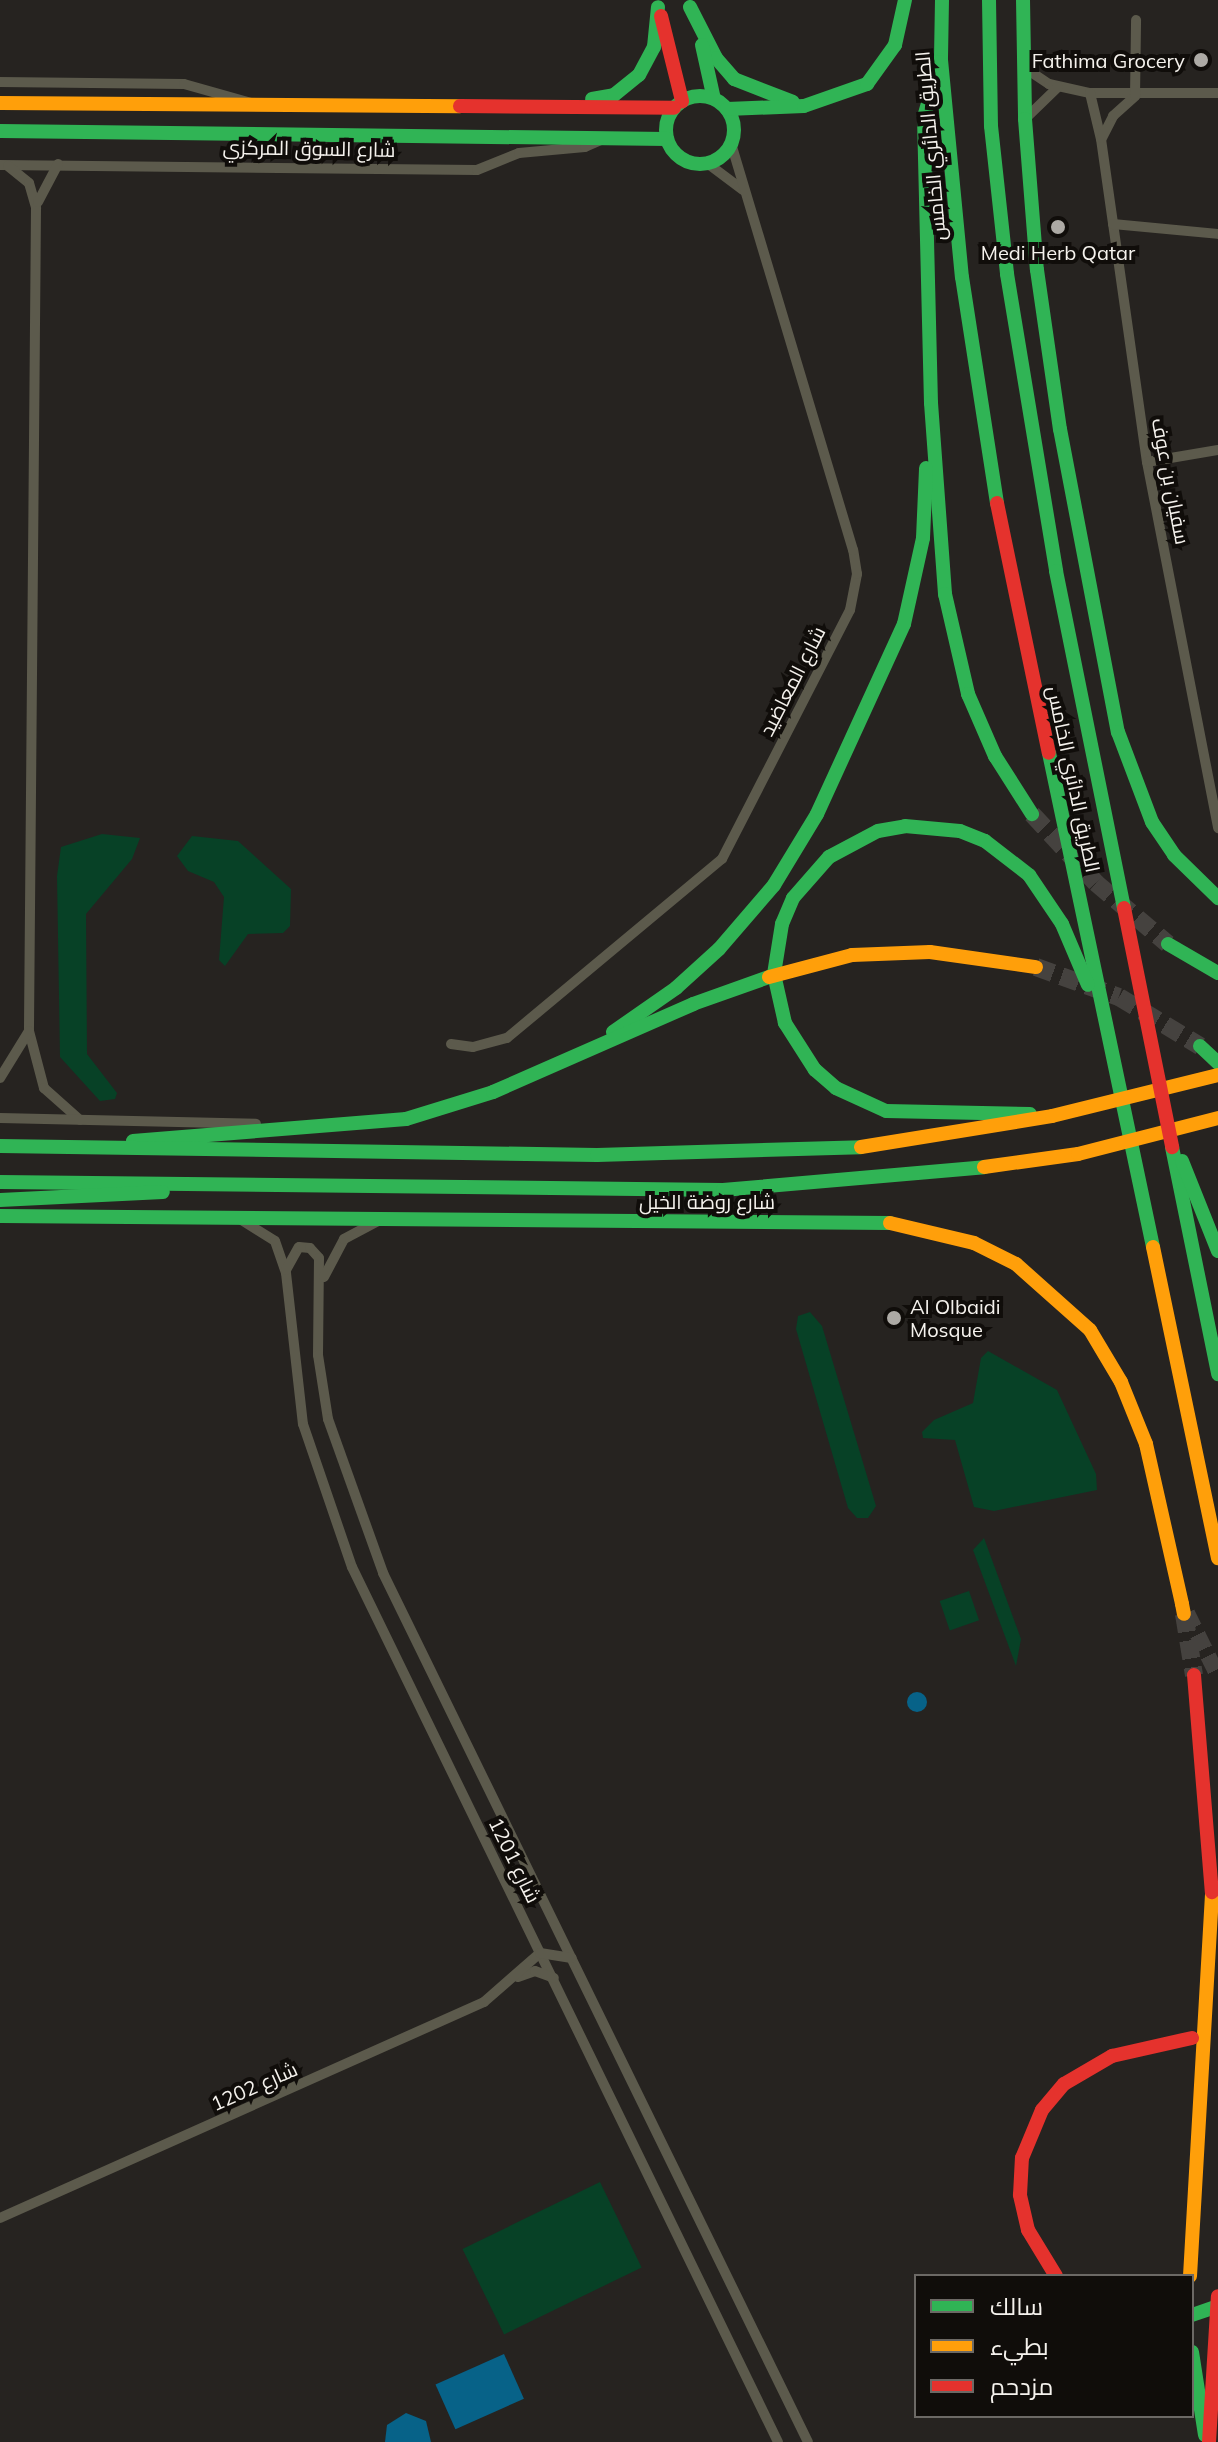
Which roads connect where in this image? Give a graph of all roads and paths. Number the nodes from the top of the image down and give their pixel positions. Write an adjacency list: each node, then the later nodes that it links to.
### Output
1 (905, 0): 20 (main road)
2 (942, 0): 8 (main road, الطريق الدائري الخامس)
3 (989, 0): 58 (main road, الطريق الدائري الخامس)
4 (1023, 0): 9 (main road)
5 (657, 3): 18 (main road); 19 (main road)
6 (689, 3): 15 (main road); 20 (main road)
7 (1136, 20): 14 (street)
8 (941, 60): 35 (main road); 45 (main road, الطريق الدائري الخامس)
9 (1025, 68): 11 (street); 22 (main road)
10 (0, 82): 17 (street)
11 (1058, 87): 12 (street); 22 (street)
12 (1090, 93): 14 (street); 26 (street, سفيان بن عوف)
13 (1218, 93): 14 (street)
14 (1135, 96): 26 (street)
15 (714, 99): 19 (main road); 21 (main road)
16 (0, 103): 17 (main road)
17 (251, 103): 18 (main road)
18 (518, 104): 19 (main road)
19 (678, 105): 25 (main road)
20 (804, 106): 21 (main road)
21 (727, 109): 27 (main road)
22 (1025, 119): 40 (main road)
23 (0, 131): 24 (main road, شارع السوق المركزي)
24 (611, 136): 25 (main road, شارع السوق المركزي); 29 (street, شارع السوق المركزي)
25 (667, 139): 28 (main road)
26 (1101, 139): 33 (street, سفيان بن عوف)
27 (731, 143): 28 (main road); 31 (street, شارع المعاضيد)
28 (707, 163): 31 (street)
29 (58, 164): 30 (street, شارع السوق المركزي); 32 (street)
30 (4, 165): 32 (street)
31 (743, 190): 46 (street, شارع المعاضيد)
32 (36, 208): 44 (street)
33 (1113, 224): 34 (street); 37 (street, سفيان بن عوف)
34 (1218, 234)
35 (932, 413): 38 (main road); 48 (main road)
36 (1218, 450): 37 (street)
37 (1147, 462): 39 (street, سفيان بن عوف)
38 (1032, 814)
39 (1218, 828)
40 (1218, 898)
41 (1168, 944): 43 (main road)
42 (1036, 967): 48 (main road)
43 (1218, 973)
44 (29, 1031): 51 (street); 55 (street)
45 (1107, 1032): 52 (main road); 72 (main road, الطريق الدائري الخامس)
46 (451, 1044)
47 (1200, 1046): 49 (main road)
48 (585, 1053): 56 (main road)
49 (1218, 1063)
50 (1218, 1075): 52 (main road)
51 (0, 1078)
52 (1052, 1116): 59 (main road)
53 (0, 1118): 55 (street)
54 (1218, 1118): 61 (main road, شارع روضة الخيل)
55 (80, 1120): 56 (street)
56 (306, 1129): 59 (main road)
57 (0, 1146): 59 (main road)
58 (1173, 1146): 66 (main road); 69 (main road, الطريق الدائري الخامس)
59 (108, 1149)
60 (0, 1182): 61 (main road, شارع روضة الخيل)
61 (209, 1183): 62 (main road)
62 (0, 1200)
63 (391, 1215): 65 (main road, شارع روضة الخيل); 68 (street, شارع 1201); 73 (main road, شارع روضة الخيل)
64 (0, 1216): 65 (main road, شارع روضة الخيل)
65 (234, 1216): 67 (street, شارع 1201)
66 (1218, 1251)
67 (286, 1273): 68 (street, شارع 1201); 75 (street, شارع 1201)
68 (321, 1287): 76 (street, شارع 1201)
69 (1210, 1336): 70 (main road); 71 (main road, الطريق الدائري الخامس)
70 (1218, 1352)
71 (1218, 1374)
72 (1218, 1558)
73 (1183, 1609)
74 (1194, 1675): 82 (main road)
75 (540, 1953): 76 (street); 77 (street, شارع 1202); 78 (street, شارع 1201)
76 (572, 1958): 83 (street, شارع 1201)
77 (516, 1978): 78 (street); 80 (street, شارع 1202)
78 (554, 1978): 85 (street, شارع 1201)
79 (1192, 2038): 81 (main road)
80 (0, 2218)
81 (1055, 2274)
82 (1190, 2274)
83 (732, 2294): 85 (street); 90 (street, شارع 1201)
84 (1218, 2296): 91 (main road)
85 (712, 2305): 89 (street, شارع 1201)
86 (1218, 2306): 87 (main road)
87 (1194, 2314)
88 (1194, 2374): 91 (main road)
89 (778, 2442)
90 (808, 2442)
91 (1208, 2442)

